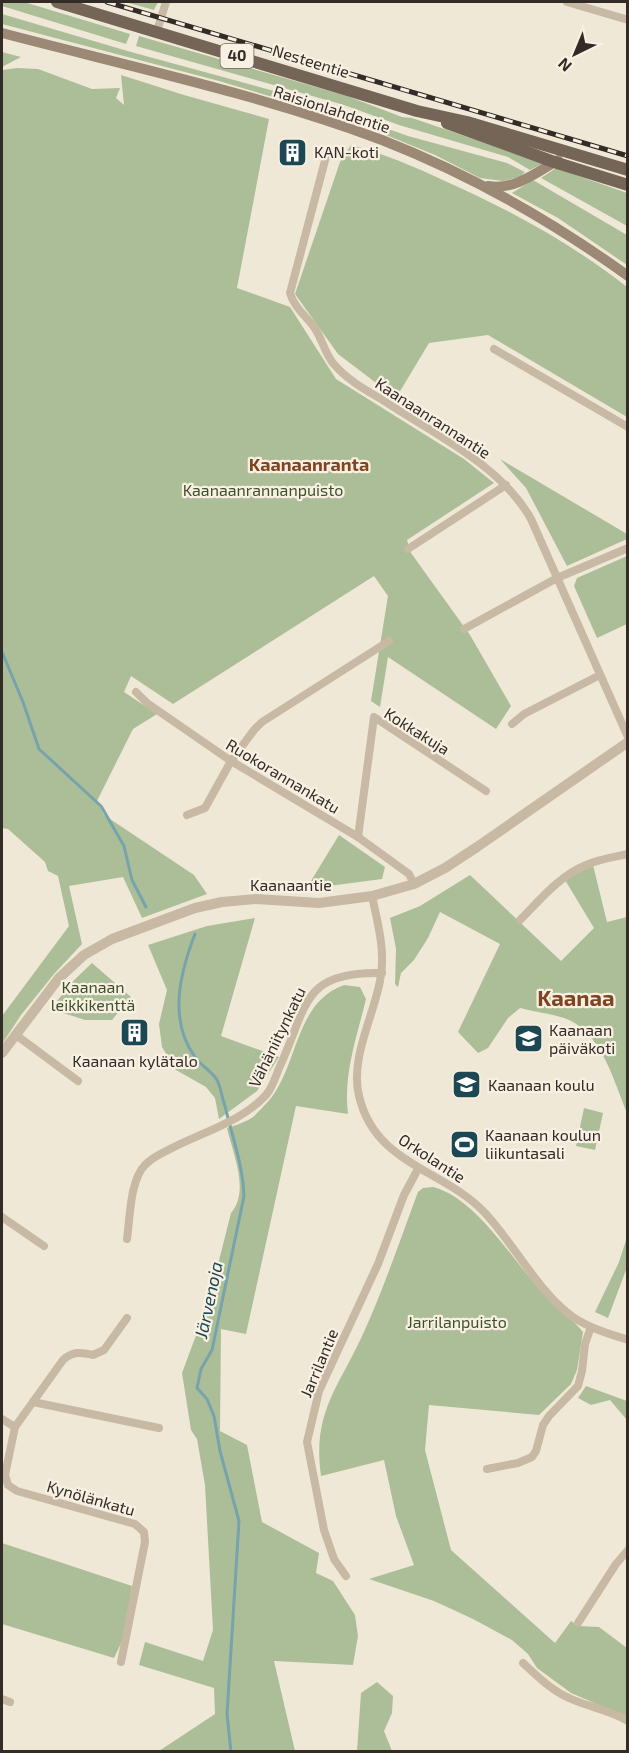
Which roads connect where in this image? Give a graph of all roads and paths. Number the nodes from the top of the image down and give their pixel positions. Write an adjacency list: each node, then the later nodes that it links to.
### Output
1 (57, 2): 5 (main road, Nesteentie / 40)
2 (166, 2): 5 (street)
3 (567, 2): 4 (street)
4 (627, 20)
5 (157, 31): 7 (main road, Nesteentie / 40)
6 (2, 33): 12 (main road, Raisionlahdentie)
7 (417, 111): 9 (main road, Nesteentie / 40); 10 (main road, Nesteentie / 40)
8 (327, 153): 17 (street, Kaanaanrannantie)
9 (570, 153): 10 (main road); 11 (main road, Nesteentie / 40)
10 (554, 162): 12 (main road); 13 (main road, Nesteentie / 40)
11 (627, 170)
12 (479, 184): 14 (main road, Raisionlahdentie)
13 (627, 185)
14 (627, 276)
15 (494, 349): 16 (street)
16 (627, 427)
17 (506, 485): 19 (street); 20 (street, Kaanaanrannantie)
18 (627, 548): 20 (street)
19 (408, 549)
20 (557, 578): 21 (street); 23 (street, Kaanaanrannantie)
21 (464, 629)
22 (388, 641): 28 (street)
23 (600, 675): 25 (street); 26 (street, Kaanaanrannantie)
24 (136, 692): 28 (street, Ruokorannankatu)
25 (512, 724)
26 (627, 737)
27 (627, 742): 33 (street, Kaanaantie)
28 (231, 761): 30 (street); 31 (street, Ruokorannankatu)
29 (486, 791): 31 (street, Kokkakuja)
30 (188, 815)
31 (357, 837): 33 (street, Ruokorannankatu)
32 (627, 854): 35 (street)
33 (414, 884): 34 (street, Kaanaantie)
34 (372, 896): 36 (street, Orkolantie); 37 (street, Kaanaantie)
35 (520, 920)
36 (382, 973): 40 (street, Orkolantie); 42 (street, Vähäniitynkatu)
37 (16, 1035): 38 (street, Kaanaantie); 39 (street)
38 (2, 1053)
39 (78, 1081)
40 (418, 1169): 45 (street, Orkolantie); 53 (street, Jarrilantie)
41 (2, 1217): 43 (street)
42 (127, 1239)
43 (44, 1246)
44 (127, 1318): 47 (street)
45 (591, 1327): 46 (street, Orkolantie); 51 (street)
46 (627, 1340)
47 (33, 1402): 49 (street); 50 (street)
48 (2, 1419): 49 (street)
49 (15, 1427): 55 (street, Kynölänkatu)
50 (159, 1428)
51 (487, 1469)
52 (627, 1550): 54 (street)
53 (346, 1576)
54 (578, 1623)
55 (121, 1662)
56 (523, 1663): 59 (street)
57 (2, 1699): 58 (street)
58 (10, 1702)
59 (627, 1721)

